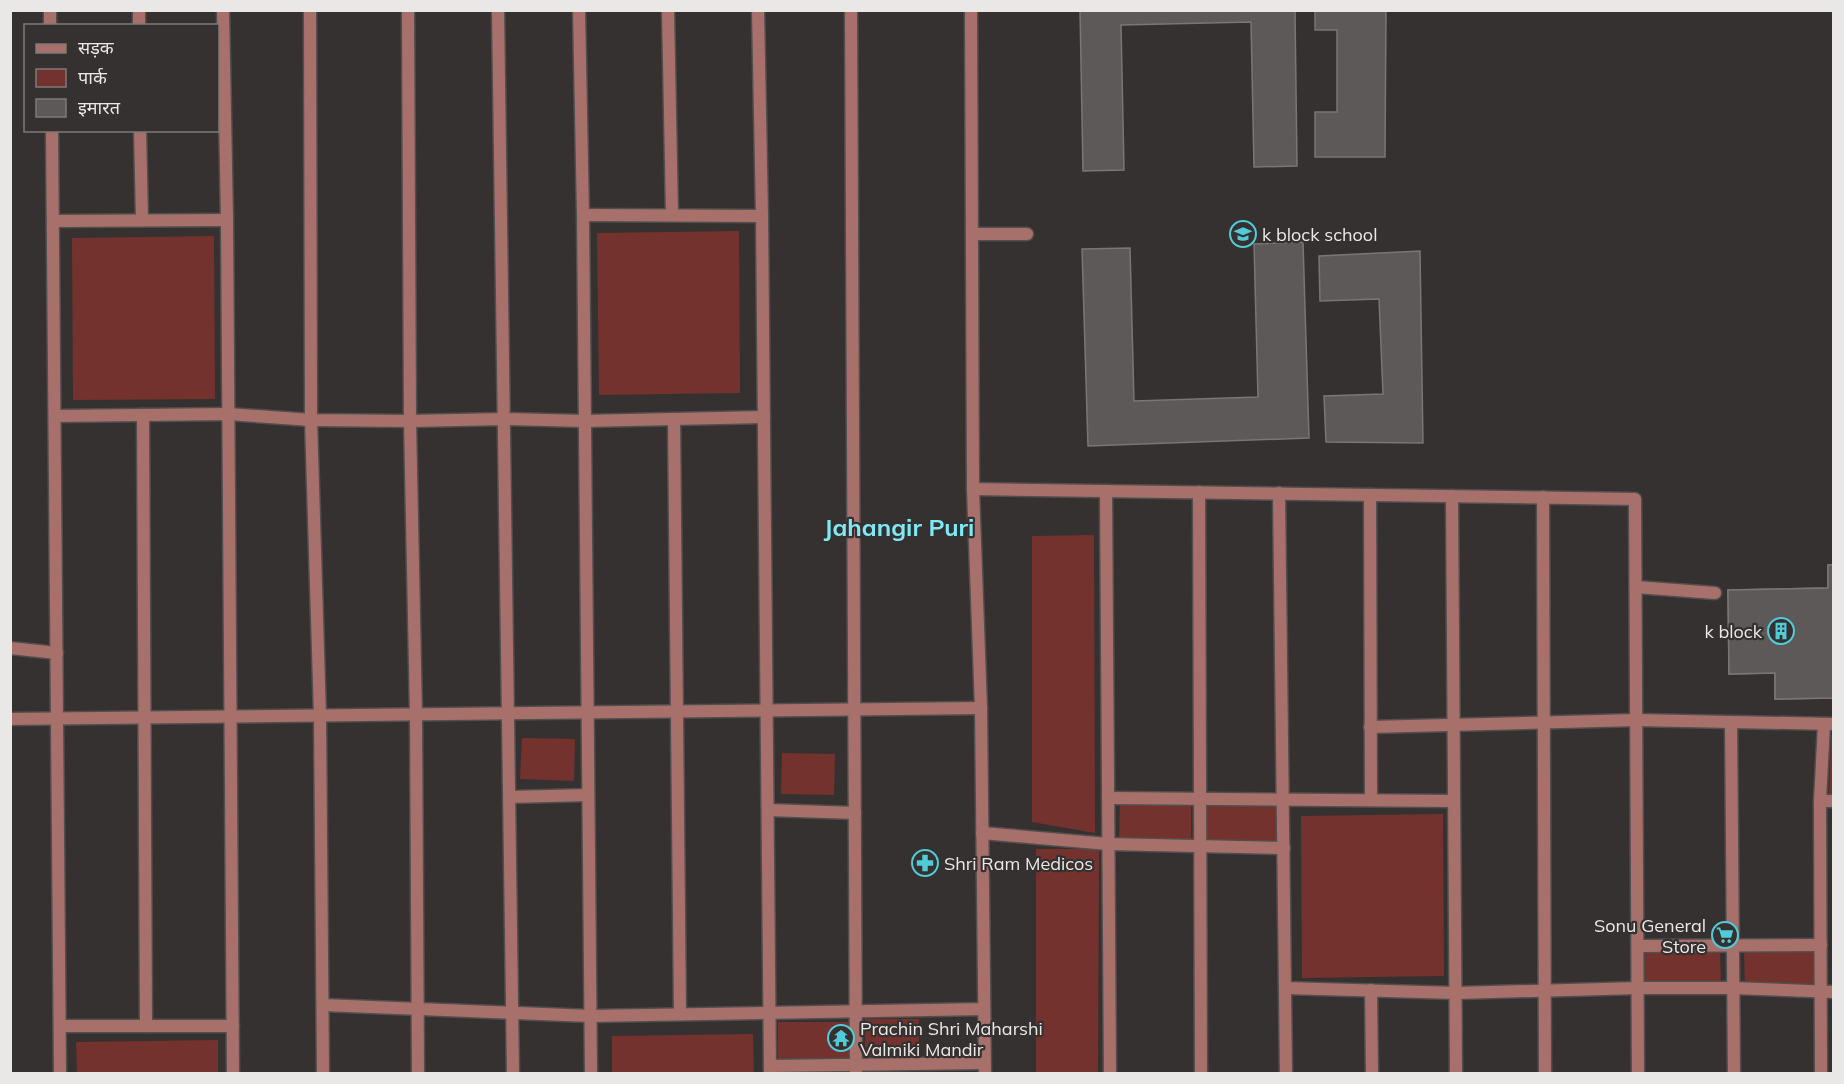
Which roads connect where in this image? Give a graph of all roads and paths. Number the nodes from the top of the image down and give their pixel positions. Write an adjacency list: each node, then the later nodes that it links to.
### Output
1 (223, 10): 16 (street)
2 (310, 10): 26 (street)
3 (408, 10): 28 (street)
4 (498, 10): 24 (street)
5 (579, 10): 12 (street)
6 (668, 10): 13 (street)
7 (758, 10): 14 (street)
8 (851, 10): 42 (street)
9 (971, 10): 18 (street)
10 (52, 132): 17 (street)
11 (140, 132): 15 (street)
12 (583, 215): 13 (street); 27 (street)
13 (672, 215): 14 (street)
14 (762, 216): 23 (street)
15 (142, 220): 16 (street); 17 (street)
16 (227, 220): 20 (street)
17 (53, 221): 22 (street)
18 (972, 234): 19 (street); 29 (street)
19 (1027, 234)
20 (228, 414): 21 (street); 26 (street); 48 (street)
21 (142, 415): 22 (street); 49 (street)
22 (55, 416): 39 (street)
23 (764, 417): 25 (street); 41 (street)
24 (504, 418): 27 (street); 28 (street); 45 (street)
25 (674, 419): 27 (street); 43 (street)
26 (311, 420): 28 (street); 47 (street)
27 (584, 421): 44 (street)
28 (410, 422): 46 (street)
29 (973, 489): 30 (street); 40 (street)
30 (1106, 491): 31 (street); 60 (street)
31 (1199, 492): 32 (street); 61 (street)
32 (1279, 494): 33 (street); 62 (street)
33 (1370, 495): 34 (street); 57 (street)
34 (1452, 496): 35 (street); 56 (street)
35 (1543, 497): 36 (street); 54 (street)
36 (1636, 587): 37 (street); 52 (street)
37 (1715, 593)
38 (10, 648): 39 (street)
39 (57, 653): 51 (street)
40 (981, 708): 42 (street); 69 (street)
41 (767, 710): 42 (street); 43 (street); 67 (street)
42 (855, 710): 68 (street)
43 (678, 711): 44 (street); 89 (street)
44 (587, 712): 45 (street); 58 (street)
45 (509, 713): 46 (street); 59 (street)
46 (416, 714): 47 (street); 84 (street)
47 (320, 716): 48 (street); 83 (street)
48 (231, 717): 49 (street); 93 (street)
49 (144, 718): 51 (street); 92 (street)
50 (10, 719): 51 (street)
51 (58, 719): 91 (street)
52 (1636, 720): 53 (street); 54 (street); 74 (street)
53 (1731, 722): 55 (street); 75 (street)
54 (1543, 723): 56 (street); 80 (street)
55 (1829, 724): 65 (street)
56 (1454, 725): 57 (street); 64 (street)
57 (1370, 727): 63 (street)
58 (588, 795): 59 (street); 90 (street)
59 (510, 796): 88 (street)
60 (1108, 798): 61 (street); 70 (street)
61 (1200, 798): 62 (street); 71 (street)
62 (1283, 799): 63 (street); 72 (street)
63 (1371, 800): 64 (street)
64 (1454, 801): 82 (street)
65 (1820, 801): 66 (street); 73 (street)
66 (1833, 801)
67 (768, 810): 68 (street); 87 (street)
68 (855, 813): 86 (street)
69 (982, 833): 70 (street); 85 (street)
70 (1108, 844): 71 (street); 103 (street)
71 (1200, 846): 72 (street); 104 (street)
72 (1284, 848): 76 (street)
73 (1821, 945): 75 (street); 81 (street)
74 (1638, 946): 75 (street); 77 (street)
75 (1732, 946): 78 (street)
76 (1285, 988): 79 (street); 105 (street)
77 (1638, 988): 78 (street); 80 (street); 109 (street)
78 (1733, 988): 81 (street); 110 (street)
79 (1371, 990): 82 (street); 106 (street)
80 (1544, 990): 82 (street); 108 (street)
81 (1827, 992): 111 (street)
82 (1456, 993): 107 (street)
83 (323, 1005): 84 (street); 99 (street)
84 (418, 1009): 88 (street); 100 (street)
85 (984, 1009): 86 (street); 94 (street)
86 (856, 1011): 87 (street); 95 (street)
87 (770, 1012): 89 (street); 96 (street)
88 (512, 1013): 90 (street); 101 (street)
89 (680, 1014): 90 (street)
90 (590, 1016): 102 (street)
91 (60, 1026): 92 (street); 97 (street)
92 (146, 1026): 93 (street)
93 (233, 1026): 98 (street)
94 (985, 1068): 95 (street)
95 (856, 1069): 96 (street)
96 (770, 1070)
97 (60, 1074)
98 (233, 1074)
99 (323, 1074)
100 (418, 1074)
101 (513, 1074)
102 (591, 1074)
103 (1110, 1074)
104 (1201, 1074)
105 (1286, 1074)
106 (1372, 1074)
107 (1456, 1074)
108 (1545, 1074)
109 (1638, 1074)
110 (1734, 1074)
111 (1821, 1074)

